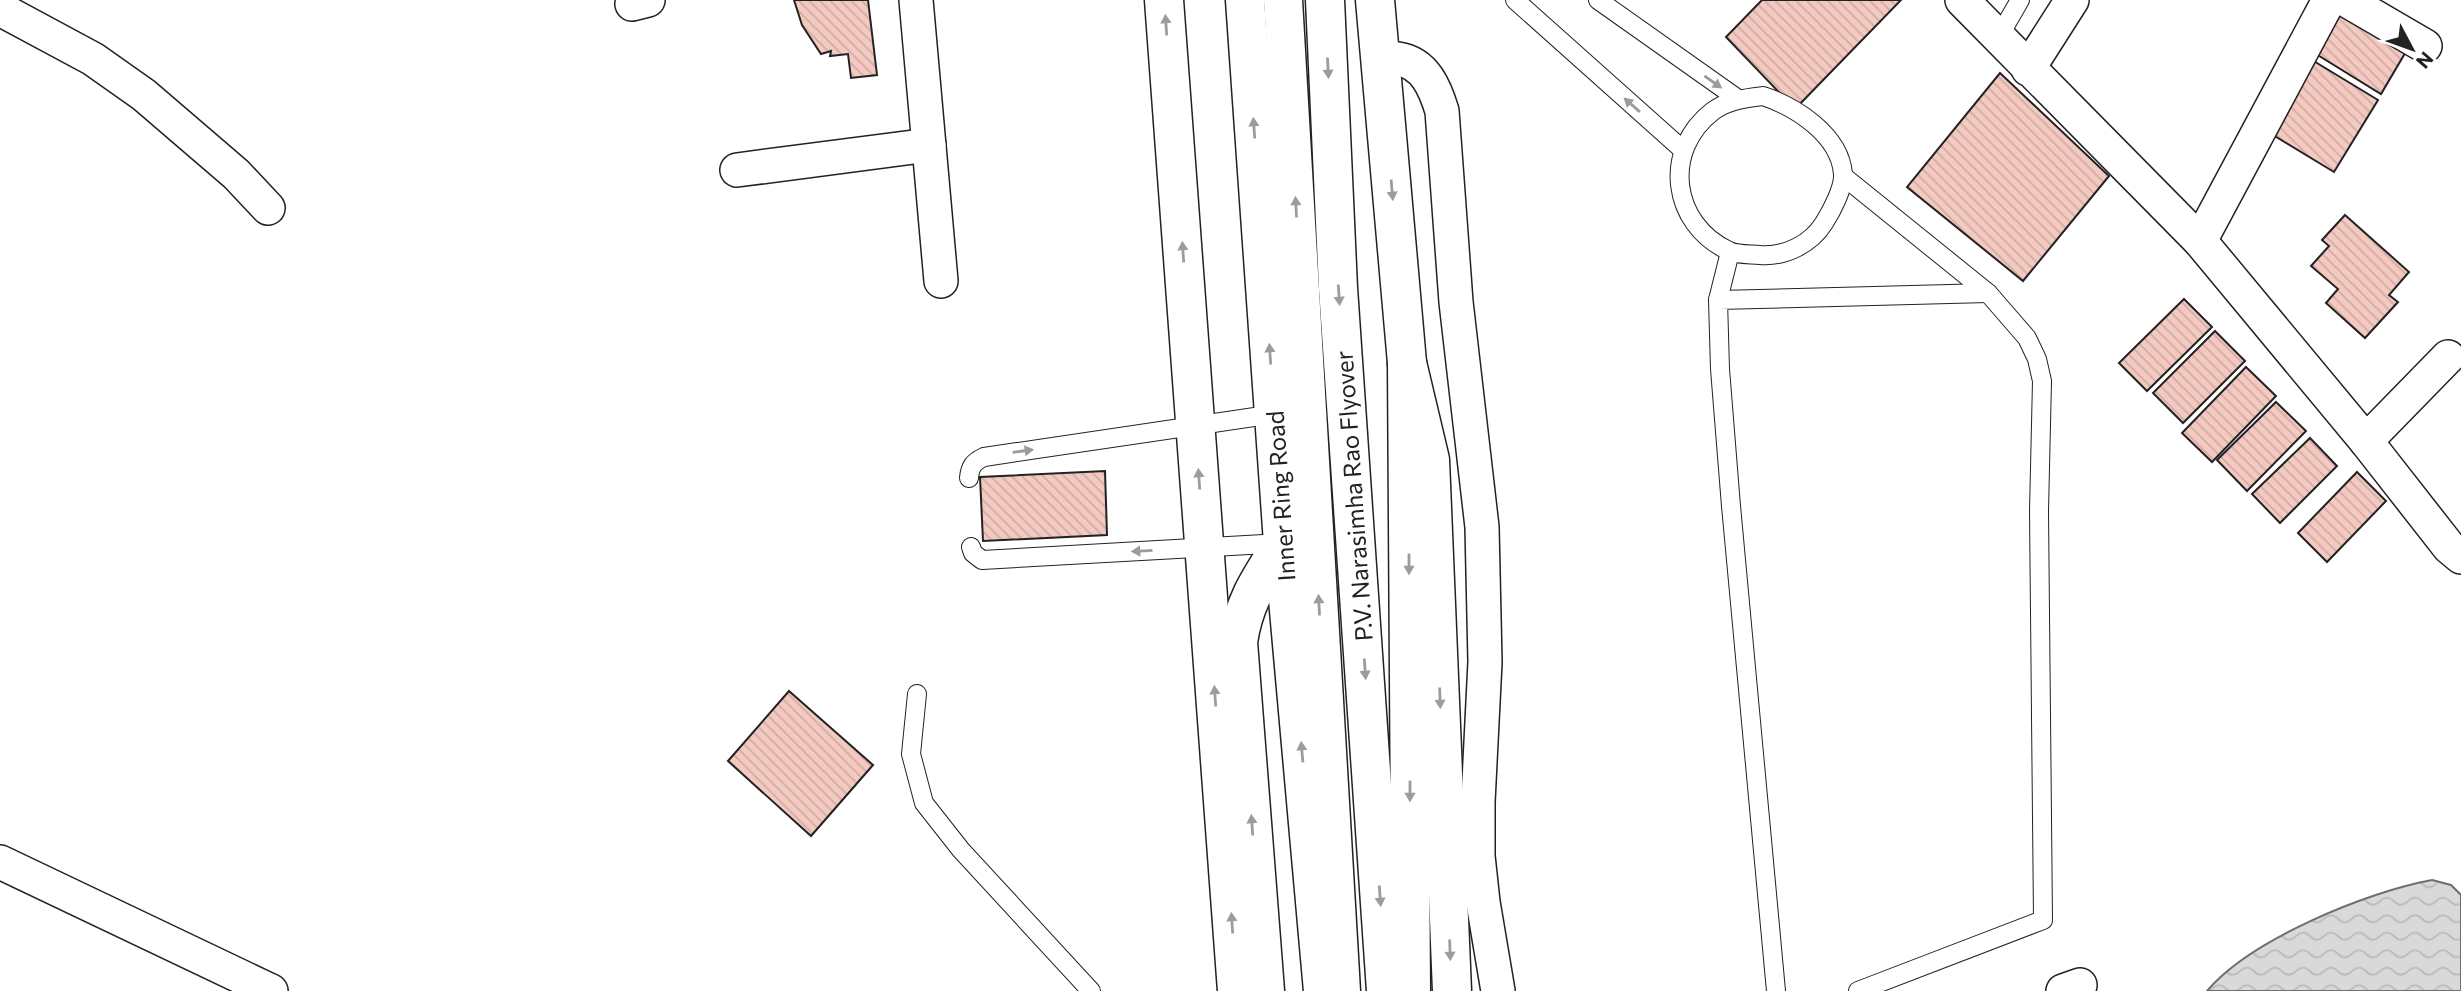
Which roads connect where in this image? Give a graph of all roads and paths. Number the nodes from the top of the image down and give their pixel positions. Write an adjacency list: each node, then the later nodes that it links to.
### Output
1 (916, 0): 21 (street)
2 (1164, 0): 35 (main road, one-way to 2)
3 (1245, 0): 34 (main road, Inner Ring Road, one-way to 3)
4 (1283, 0): 49 (main road, P.V. Narasimha Rao Flyover, one-way to 4)
5 (1325, 0): 50 (main road, P.V. Narasimha Rao Flyover, one-way to 50)
6 (1375, 0): 22 (main road)
7 (1395, 0): 18 (main road)
8 (1515, 0): 23 (lane, one-way to 8)
9 (1598, 0): 20 (lane, one-way to 20)
10 (1962, 0): 16 (street)
11 (2020, 0): 16 (lane)
12 (2072, 0): 19 (street)
13 (2329, 0): 27 (street)
14 (2346, 0): 17 (street)
15 (0, 9): 26 (street)
16 (1998, 38): 19 (street)
17 (2425, 46)
18 (1398, 60): 22 (main road); 53 (street)
19 (2028, 69): 27 (street)
20 (1738, 99): 23 (lane); 25 (lane)
21 (929, 145): 24 (street); 29 (street)
22 (1388, 146): 33 (main road, one-way to 33)
23 (1683, 150): 28 (lane)
24 (737, 170)
25 (1843, 176): 28 (lane); 30 (lane)
26 (268, 208)
27 (2200, 241): 36 (street)
28 (1730, 252): 31 (lane)
29 (941, 281)
30 (1988, 293): 31 (lane); 55 (lane)
31 (1718, 300): 54 (lane)
32 (2448, 356): 36 (street)
33 (1408, 363): 51 (main road, one-way to 51); 52 (main road, one-way to 52)
34 (1274, 414): 35 (lane); 38 (main road, Inner Ring Road)
35 (1195, 426): 37 (lane, one-way to 35); 41 (main road, one-way to 35)
36 (2366, 441): 39 (street)
37 (969, 478)
38 (1283, 543): 41 (lane); 47 (main road, one-way to 38); 48 (main road, Inner Ring Road, one-way to 38)
39 (2457, 546)
40 (971, 547): 41 (lane, one-way to 40)
41 (1204, 547): 46 (main road, one-way to 41)
42 (917, 694): 45 (lane)
43 (0, 862): 44 (street)
44 (271, 991)
45 (1091, 991)
46 (1237, 991)
47 (1265, 991)
48 (1323, 991)
49 (1341, 991)
50 (1386, 991)
51 (1411, 991)
52 (1452, 991)
53 (1498, 991)
54 (1776, 991)
55 (1858, 991)

